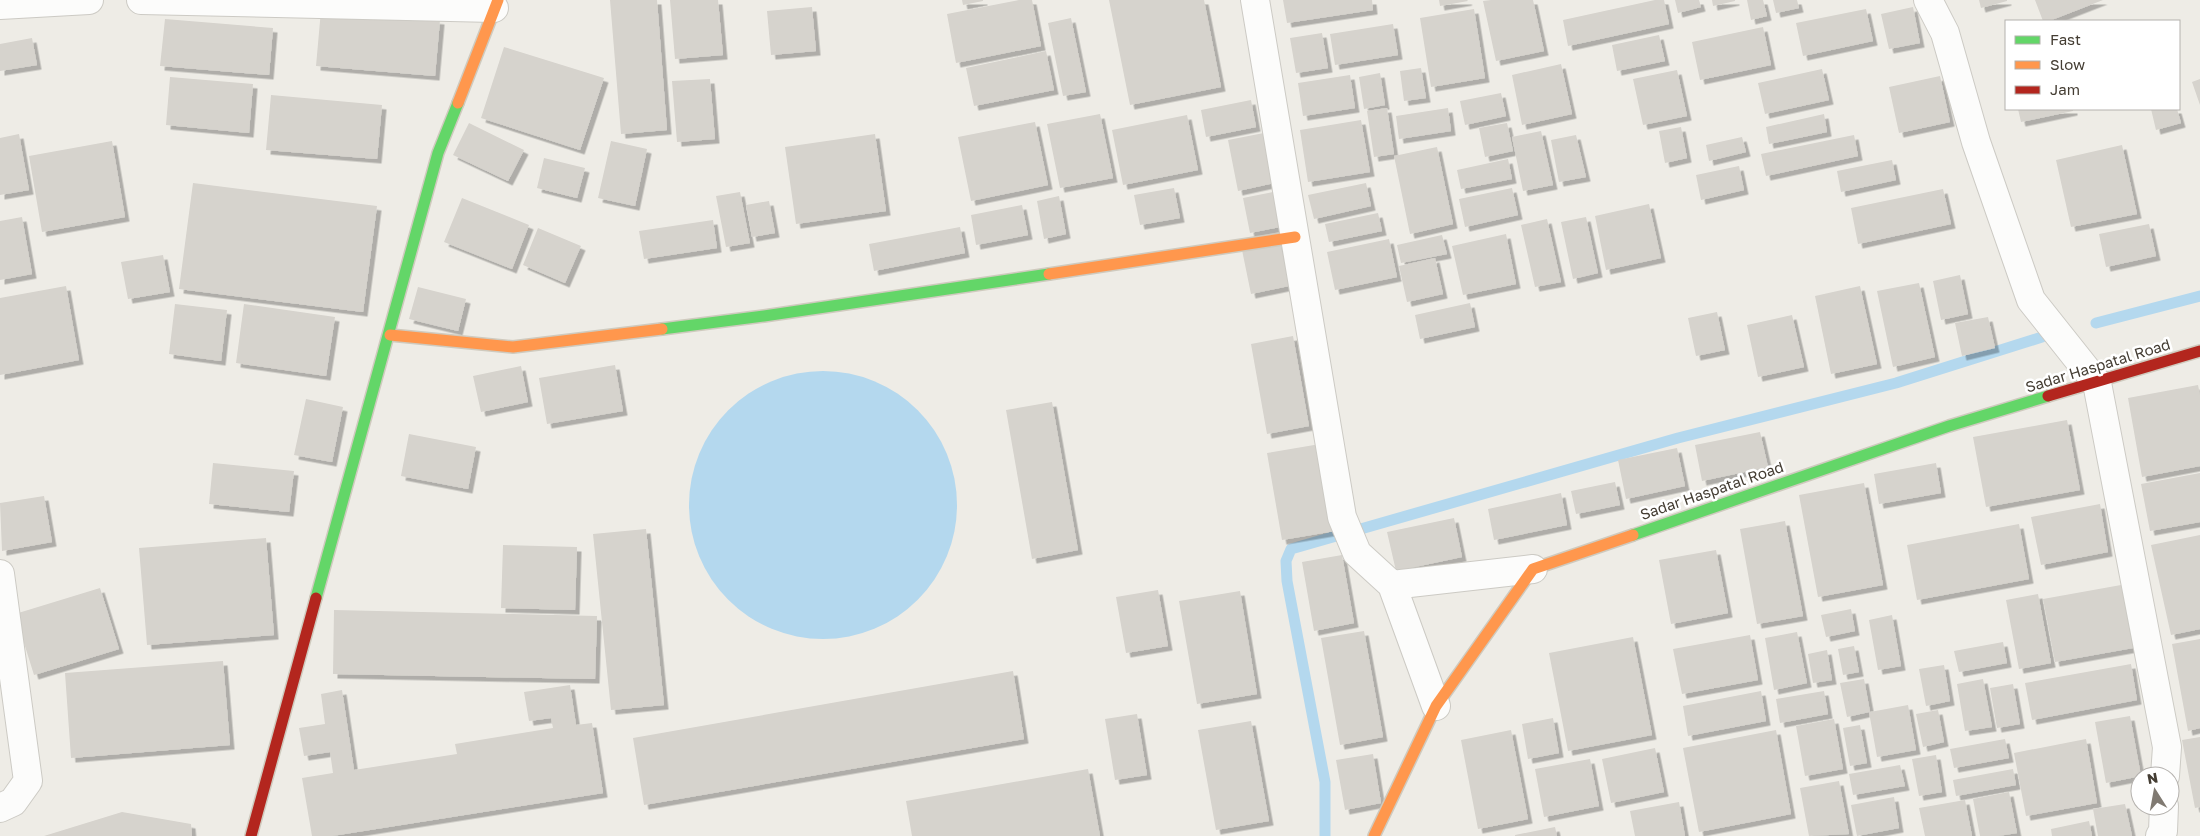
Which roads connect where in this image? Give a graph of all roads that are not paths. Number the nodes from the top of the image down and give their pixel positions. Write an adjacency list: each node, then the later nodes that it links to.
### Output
1 (89, 0): 6 (street)
2 (141, 0): 5 (street)
3 (1255, 0): 7 (street)
4 (1928, 0): 10 (street)
5 (496, 4): 8 (street)
6 (0, 5)
7 (1295, 237): 8 (street); 13 (street)
8 (390, 335): 18 (street)
9 (2200, 351): 10 (street, Sadar Haspatal Road)
10 (2097, 383): 11 (street, Sadar Haspatal Road); 15 (street)
11 (1534, 569): 13 (street); 14 (street)
12 (0, 574): 16 (street)
13 (1392, 585): 14 (street)
14 (1436, 706): 19 (street)
15 (2166, 766)
16 (0, 808)
17 (2164, 816): 20 (street)
18 (251, 836)
19 (1374, 836)
20 (2160, 836)

